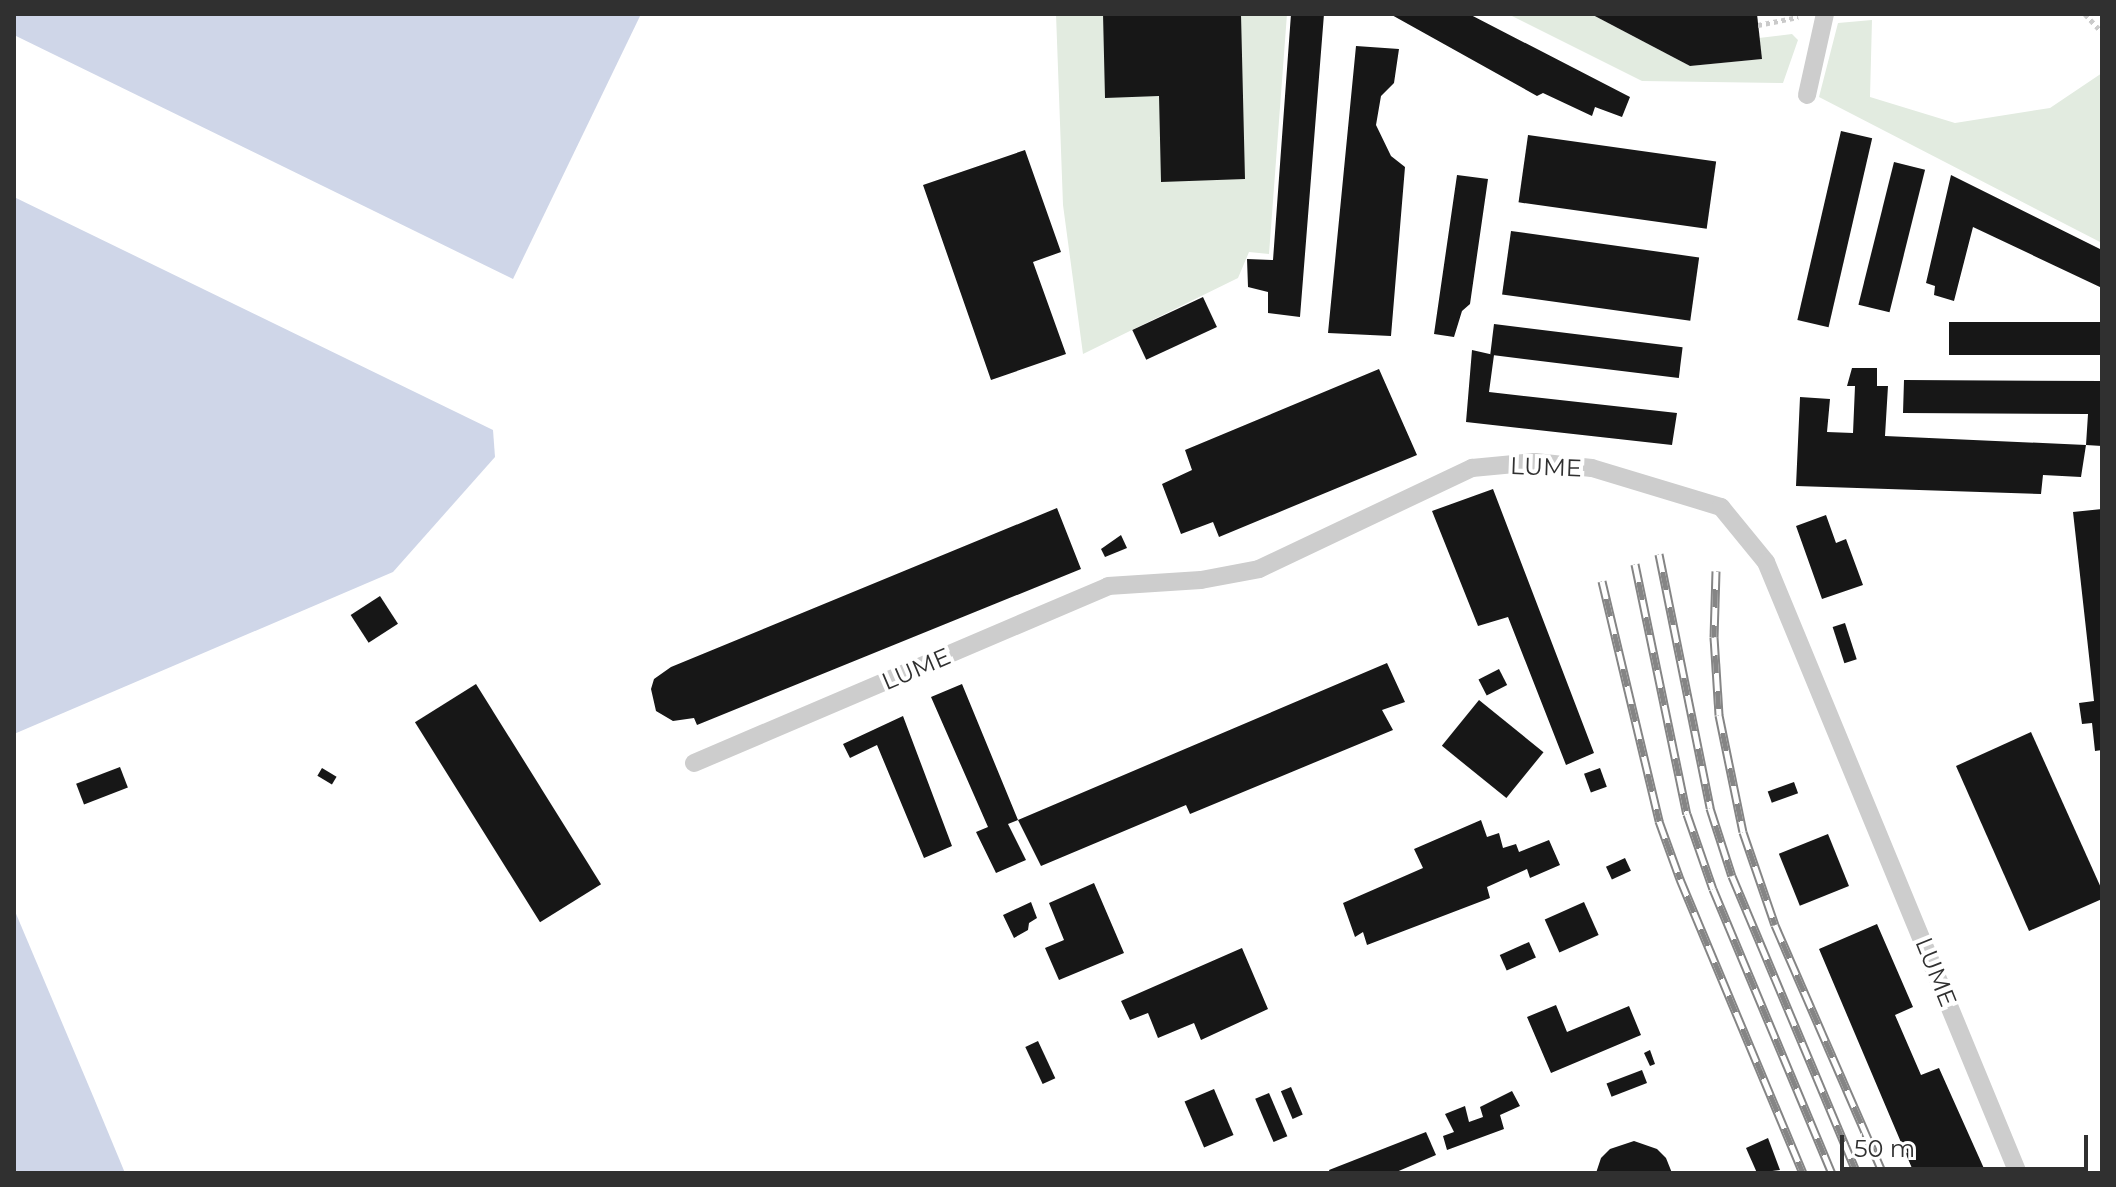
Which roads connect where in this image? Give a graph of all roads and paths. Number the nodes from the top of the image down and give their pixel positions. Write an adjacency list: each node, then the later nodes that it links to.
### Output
1 (1825, 14): 6 (lane)
2 (2085, 14): 5 (path)
3 (1800, 17): 4 (path)
4 (1758, 25)
5 (2102, 32)
6 (1807, 95)
7 (694, 763): 8 (lane, LUME)
8 (2018, 1173)

